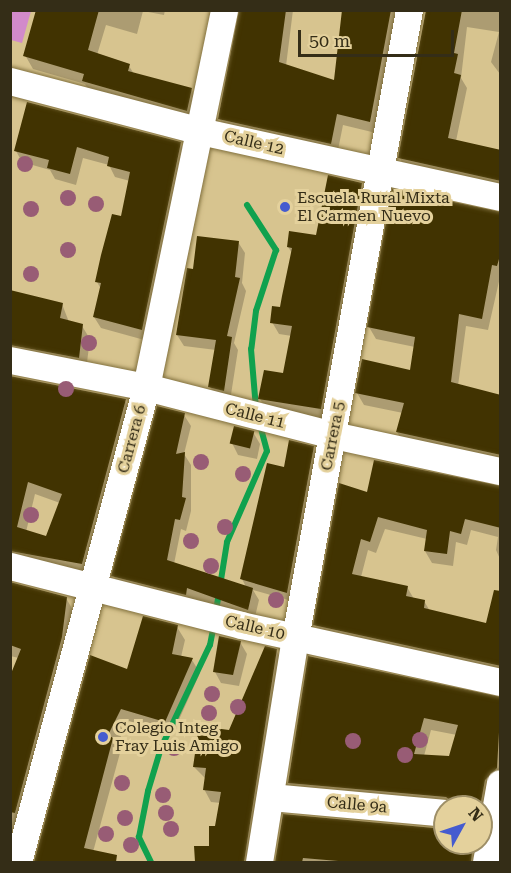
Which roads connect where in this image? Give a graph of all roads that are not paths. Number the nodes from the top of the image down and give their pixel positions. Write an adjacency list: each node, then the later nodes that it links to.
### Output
1 (224, 10): 4 (street, Carrera 6)
2 (409, 10): 5 (street, Carrera 5)
3 (10, 81): 4 (street, Calle 12)
4 (200, 131): 5 (street, Calle 12); 8 (street, Carrera 6)
5 (382, 172): 6 (street, Calle 12); 9 (street, Carrera 5)
6 (501, 197)
7 (10, 360): 8 (street, Calle 11)
8 (146, 387): 9 (street, Calle 11); 12 (street, Carrera 6)
9 (333, 435): 10 (street, Calle 11); 13 (street, Carrera 5)
10 (501, 471)
11 (10, 566): 12 (street, Calle 10)
12 (93, 588): 13 (street, Calle 10); 19 (street, Carrera 6)
13 (295, 638): 14 (street, Calle 10); 16 (street, Carrera 5)
14 (501, 682)
15 (501, 783): 17 (street)
16 (270, 797): 18 (street, Calle 9a); 20 (street, Carrera 5)
17 (493, 804)
18 (433, 812)
19 (18, 862)
20 (259, 862)

